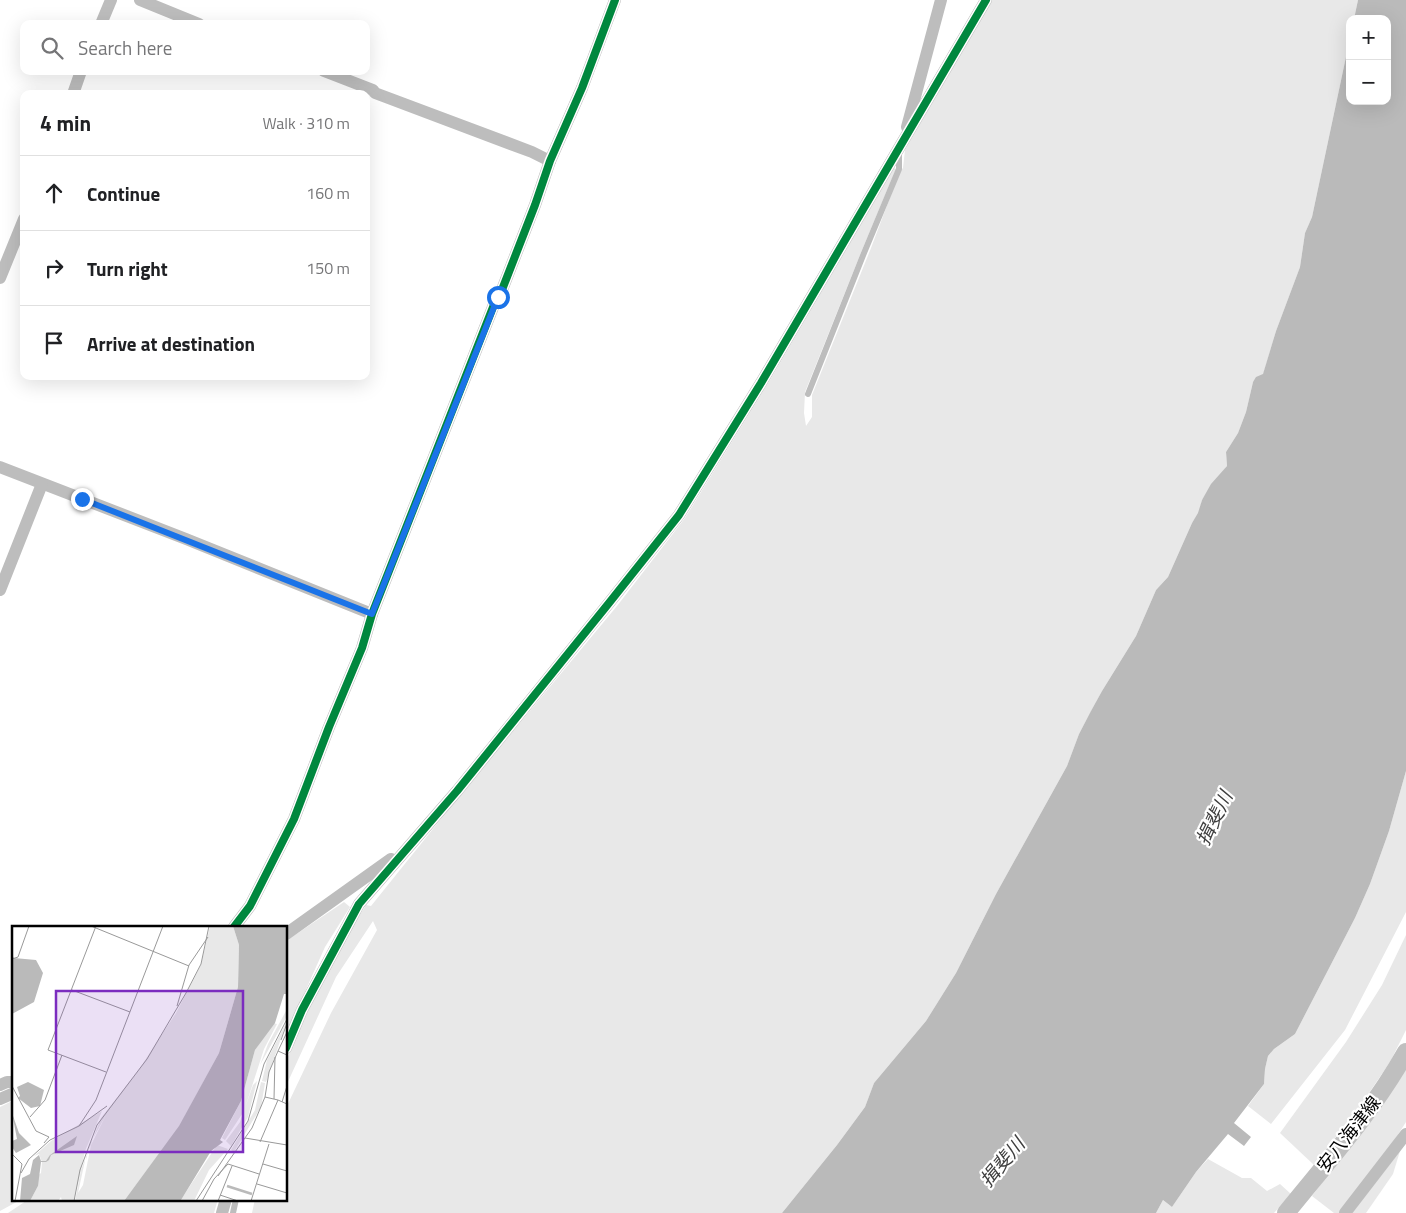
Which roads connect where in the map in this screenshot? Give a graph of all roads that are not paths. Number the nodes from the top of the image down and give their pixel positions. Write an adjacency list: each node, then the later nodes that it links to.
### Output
1 (111, 0): 6 (street)
2 (140, 0): 7 (street)
3 (615, 0): 12 (street)
4 (941, 0): 11 (street)
5 (986, 0): 11 (street)
6 (104, 20)
7 (189, 20)
8 (80, 75): 10 (street)
9 (334, 75): 12 (street)
10 (74, 90)
11 (900, 147): 15 (lane); 20 (street)
12 (550, 161): 19 (street)
13 (20, 230): 14 (street)
14 (0, 278)
15 (808, 394)
16 (0, 467): 17 (street)
17 (42, 484): 18 (street); 19 (street)
18 (0, 590)
19 (372, 614): 21 (street)
20 (407, 848): 22 (street); 23 (street)
21 (235, 926)
22 (288, 933)
23 (288, 1043)
24 (1406, 1052): 32 (main road, 安八海津線)
25 (12, 1082): 26 (street)
26 (0, 1085)
27 (12, 1094): 28 (street)
28 (0, 1099)
29 (1406, 1134): 35 (street)
30 (226, 1200): 33 (street)
31 (236, 1200): 34 (lane)
32 (1288, 1212)
33 (222, 1213)
34 (233, 1213)
35 (1345, 1213)

